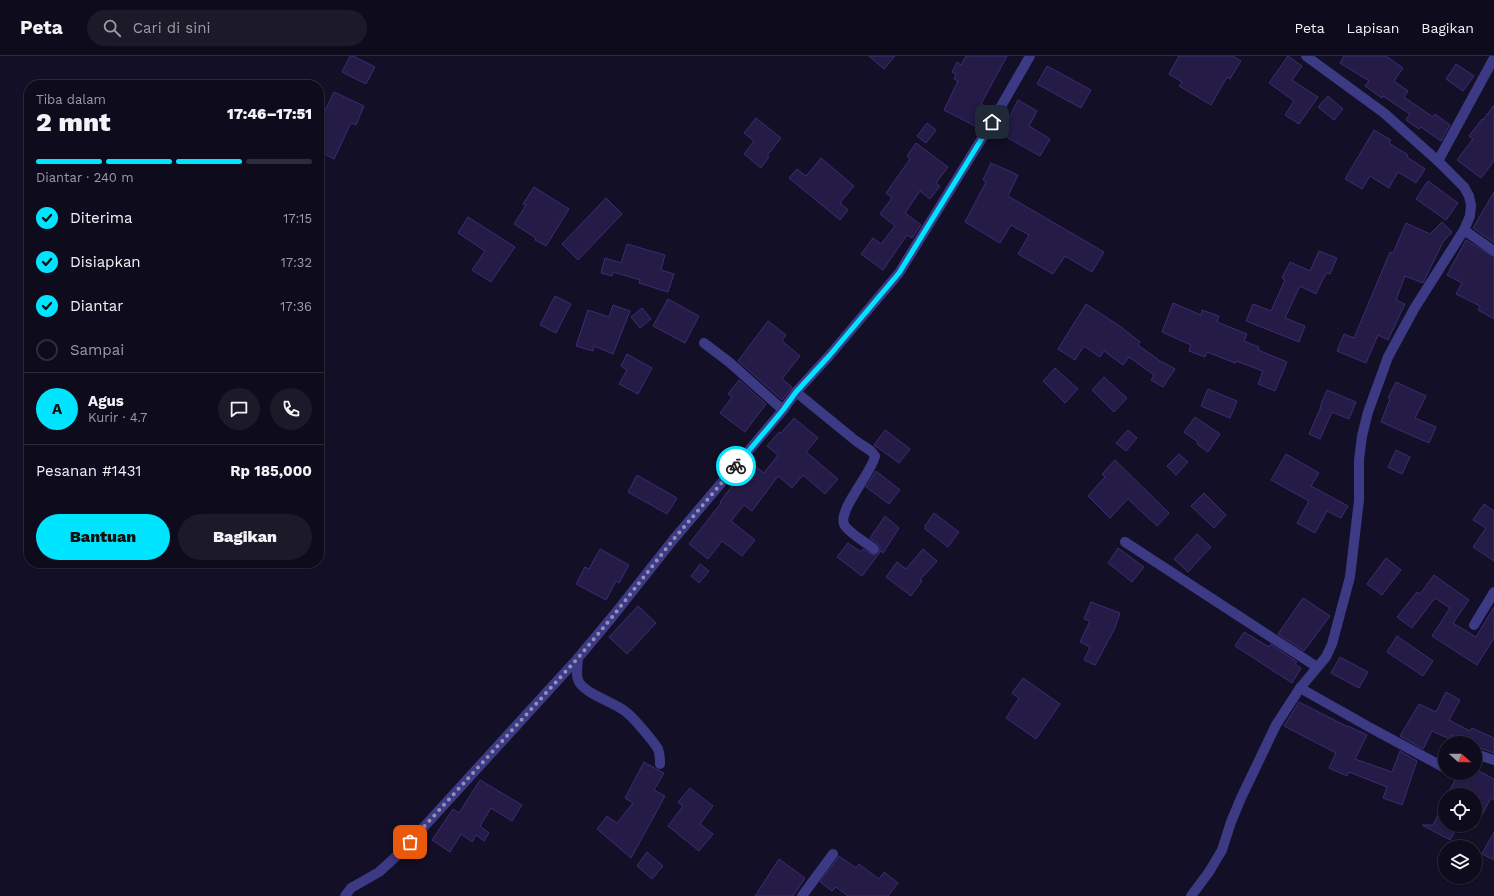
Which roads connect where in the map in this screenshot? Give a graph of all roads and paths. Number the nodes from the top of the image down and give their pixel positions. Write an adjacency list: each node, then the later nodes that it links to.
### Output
1 (1030, 56): 8 (street)
2 (1306, 56): 4 (street)
3 (1494, 58): 4 (street)
4 (1438, 161): 5 (street)
5 (1464, 230): 6 (street); 15 (street)
6 (1494, 251)
7 (704, 343): 9 (street)
8 (796, 392): 9 (street); 11 (street)
9 (783, 410): 14 (street)
10 (1125, 542): 15 (street)
11 (874, 549)
12 (1494, 592): 13 (street)
13 (1474, 625)
14 (578, 658): 19 (street); 22 (street)
15 (1317, 667): 16 (street)
16 (1300, 688): 20 (street); 24 (street)
17 (1482, 756): 18 (street)
18 (1494, 760)
19 (660, 764)
20 (1438, 764)
21 (833, 854): 23 (street)
22 (344, 896)
23 (802, 896)
24 (1191, 896)

